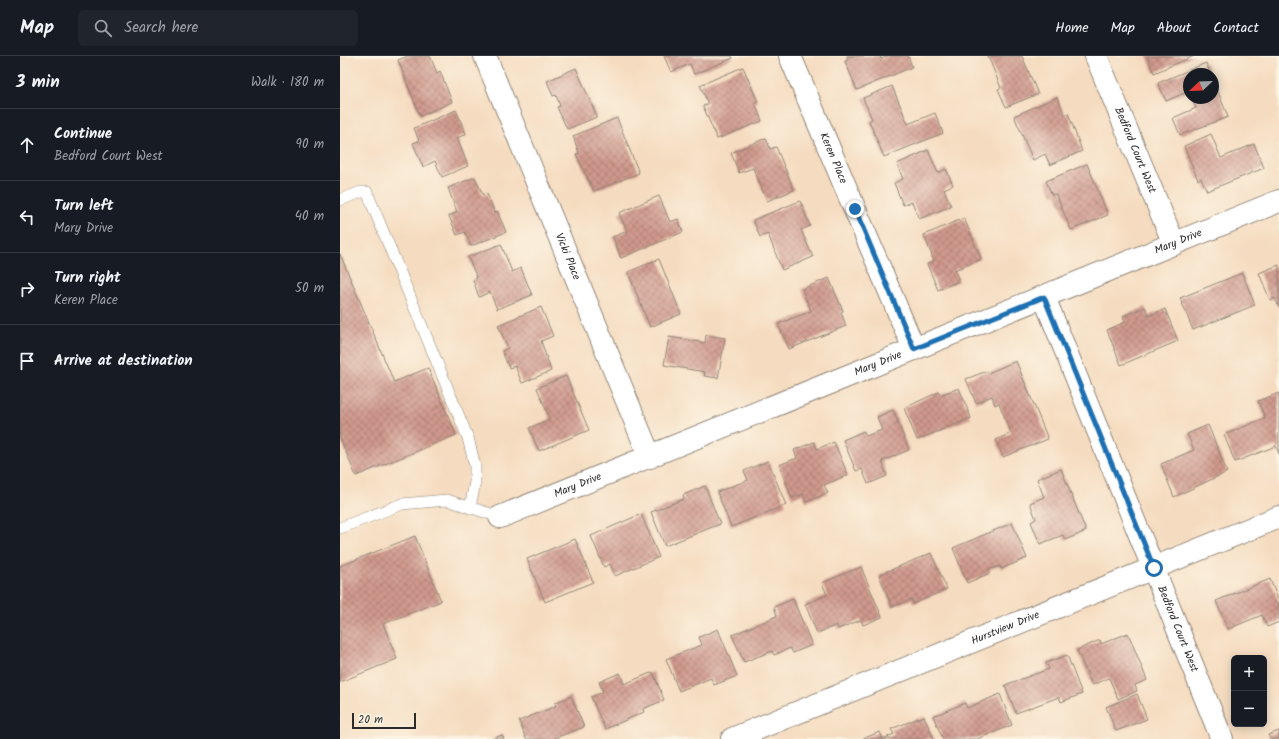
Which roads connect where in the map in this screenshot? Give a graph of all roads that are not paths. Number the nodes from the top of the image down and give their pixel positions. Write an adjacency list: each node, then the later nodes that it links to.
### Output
1 (485, 56): 9 (street, Vicki Place)
2 (790, 56): 8 (street, Keren Place)
3 (1096, 56): 6 (street, Bedford Court West)
4 (340, 200): 10 (lane)
5 (1279, 201): 6 (street, Mary Drive)
6 (1174, 244): 7 (street, Mary Drive)
7 (1044, 297): 8 (street, Mary Drive); 14 (street, Bedford Court West)
8 (914, 349): 9 (street, Mary Drive)
9 (650, 457): 11 (street, Mary Drive)
10 (470, 508): 11 (lane); 13 (lane)
11 (500, 517)
12 (1279, 517): 14 (street, Hurstview Drive)
13 (340, 527)
14 (1154, 568): 15 (street, Hurstview Drive); 16 (street, Bedford Court West)
15 (732, 739)
16 (1222, 739)

